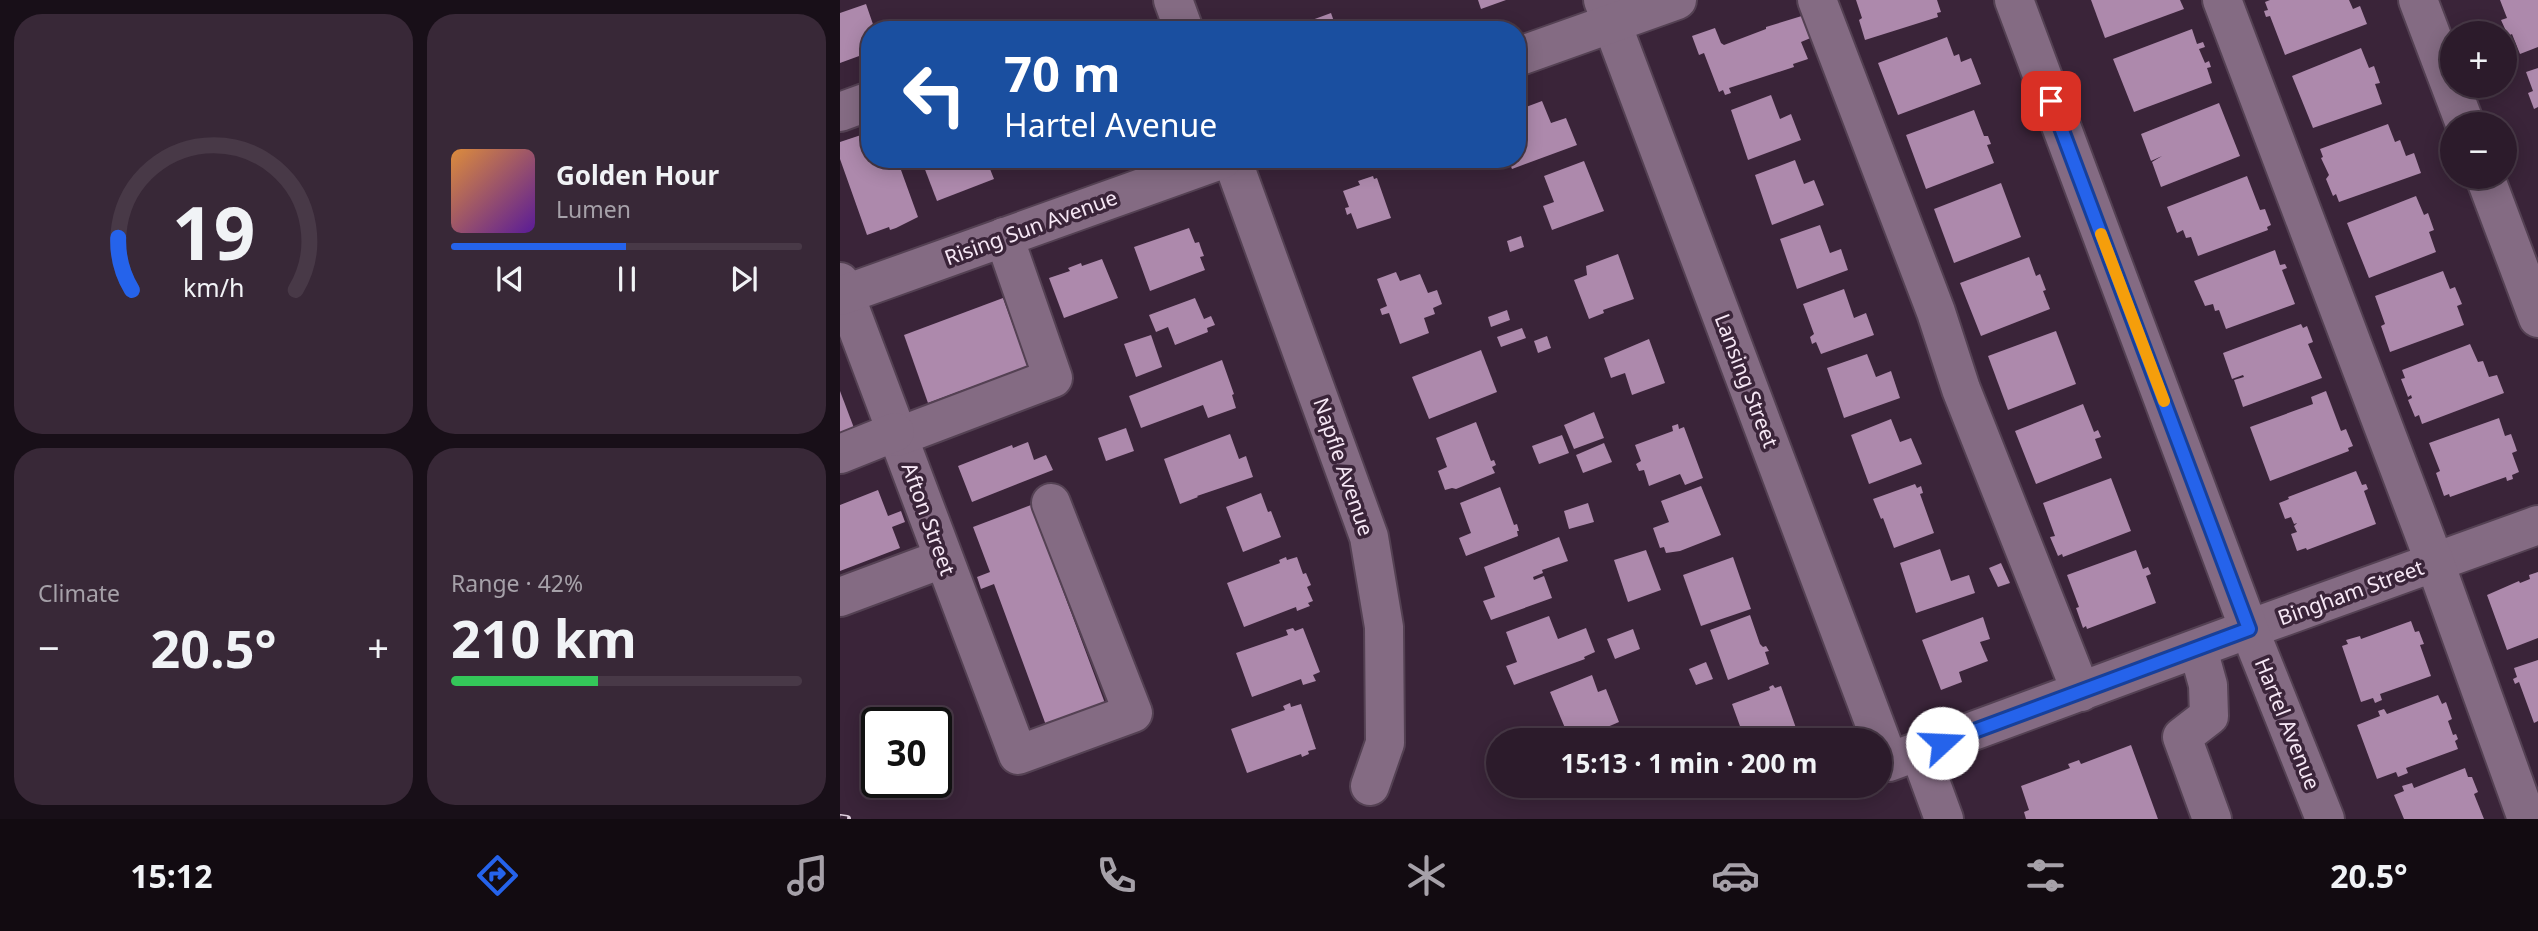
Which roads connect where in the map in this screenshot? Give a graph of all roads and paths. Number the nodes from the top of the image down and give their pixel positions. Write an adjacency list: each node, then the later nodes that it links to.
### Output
1 (1173, 0): 8 (street)
2 (1676, 0): 7 (street)
3 (1817, 0): 28 (street)
4 (2014, 0): 26 (street, Hartel Avenue)
5 (2222, 0): 24 (street)
6 (2418, 0): 12 (street)
7 (1607, 12): 9 (street); 29 (street, Lansing Street)
8 (1181, 21)
9 (1526, 52)
10 (861, 104): 11 (street)
11 (840, 111)
12 (2460, 112)
13 (1198, 168): 16 (street, Rising Sun Avenue)
14 (1235, 168): 30 (street, Napfle Avenue)
15 (2489, 189): 18 (street)
16 (1004, 237): 17 (street, Rising Sun Avenue); 19 (street)
17 (842, 291): 19 (street, Afton Street)
18 (2538, 318)
19 (896, 434): 20 (street); 23 (street, Afton Street)
20 (840, 453)
21 (1051, 503): 23 (street, Afton Street)
22 (2538, 525): 24 (street, Bingham Street)
23 (942, 559): 25 (street)
24 (2435, 563): 26 (street, Bingham Street); 34 (street)
25 (840, 597)
26 (2249, 629): 27 (street, Bingham Street); 33 (street, Hartel Avenue)
27 (2198, 649): 28 (street, Bingham Street); 32 (street)
28 (2081, 692): 29 (street, Bingham Street)
29 (1904, 757): 31 (street, Lansing Street)
30 (1370, 786)
31 (1944, 819)
32 (2212, 819)
33 (2325, 819)
34 (2527, 819)

